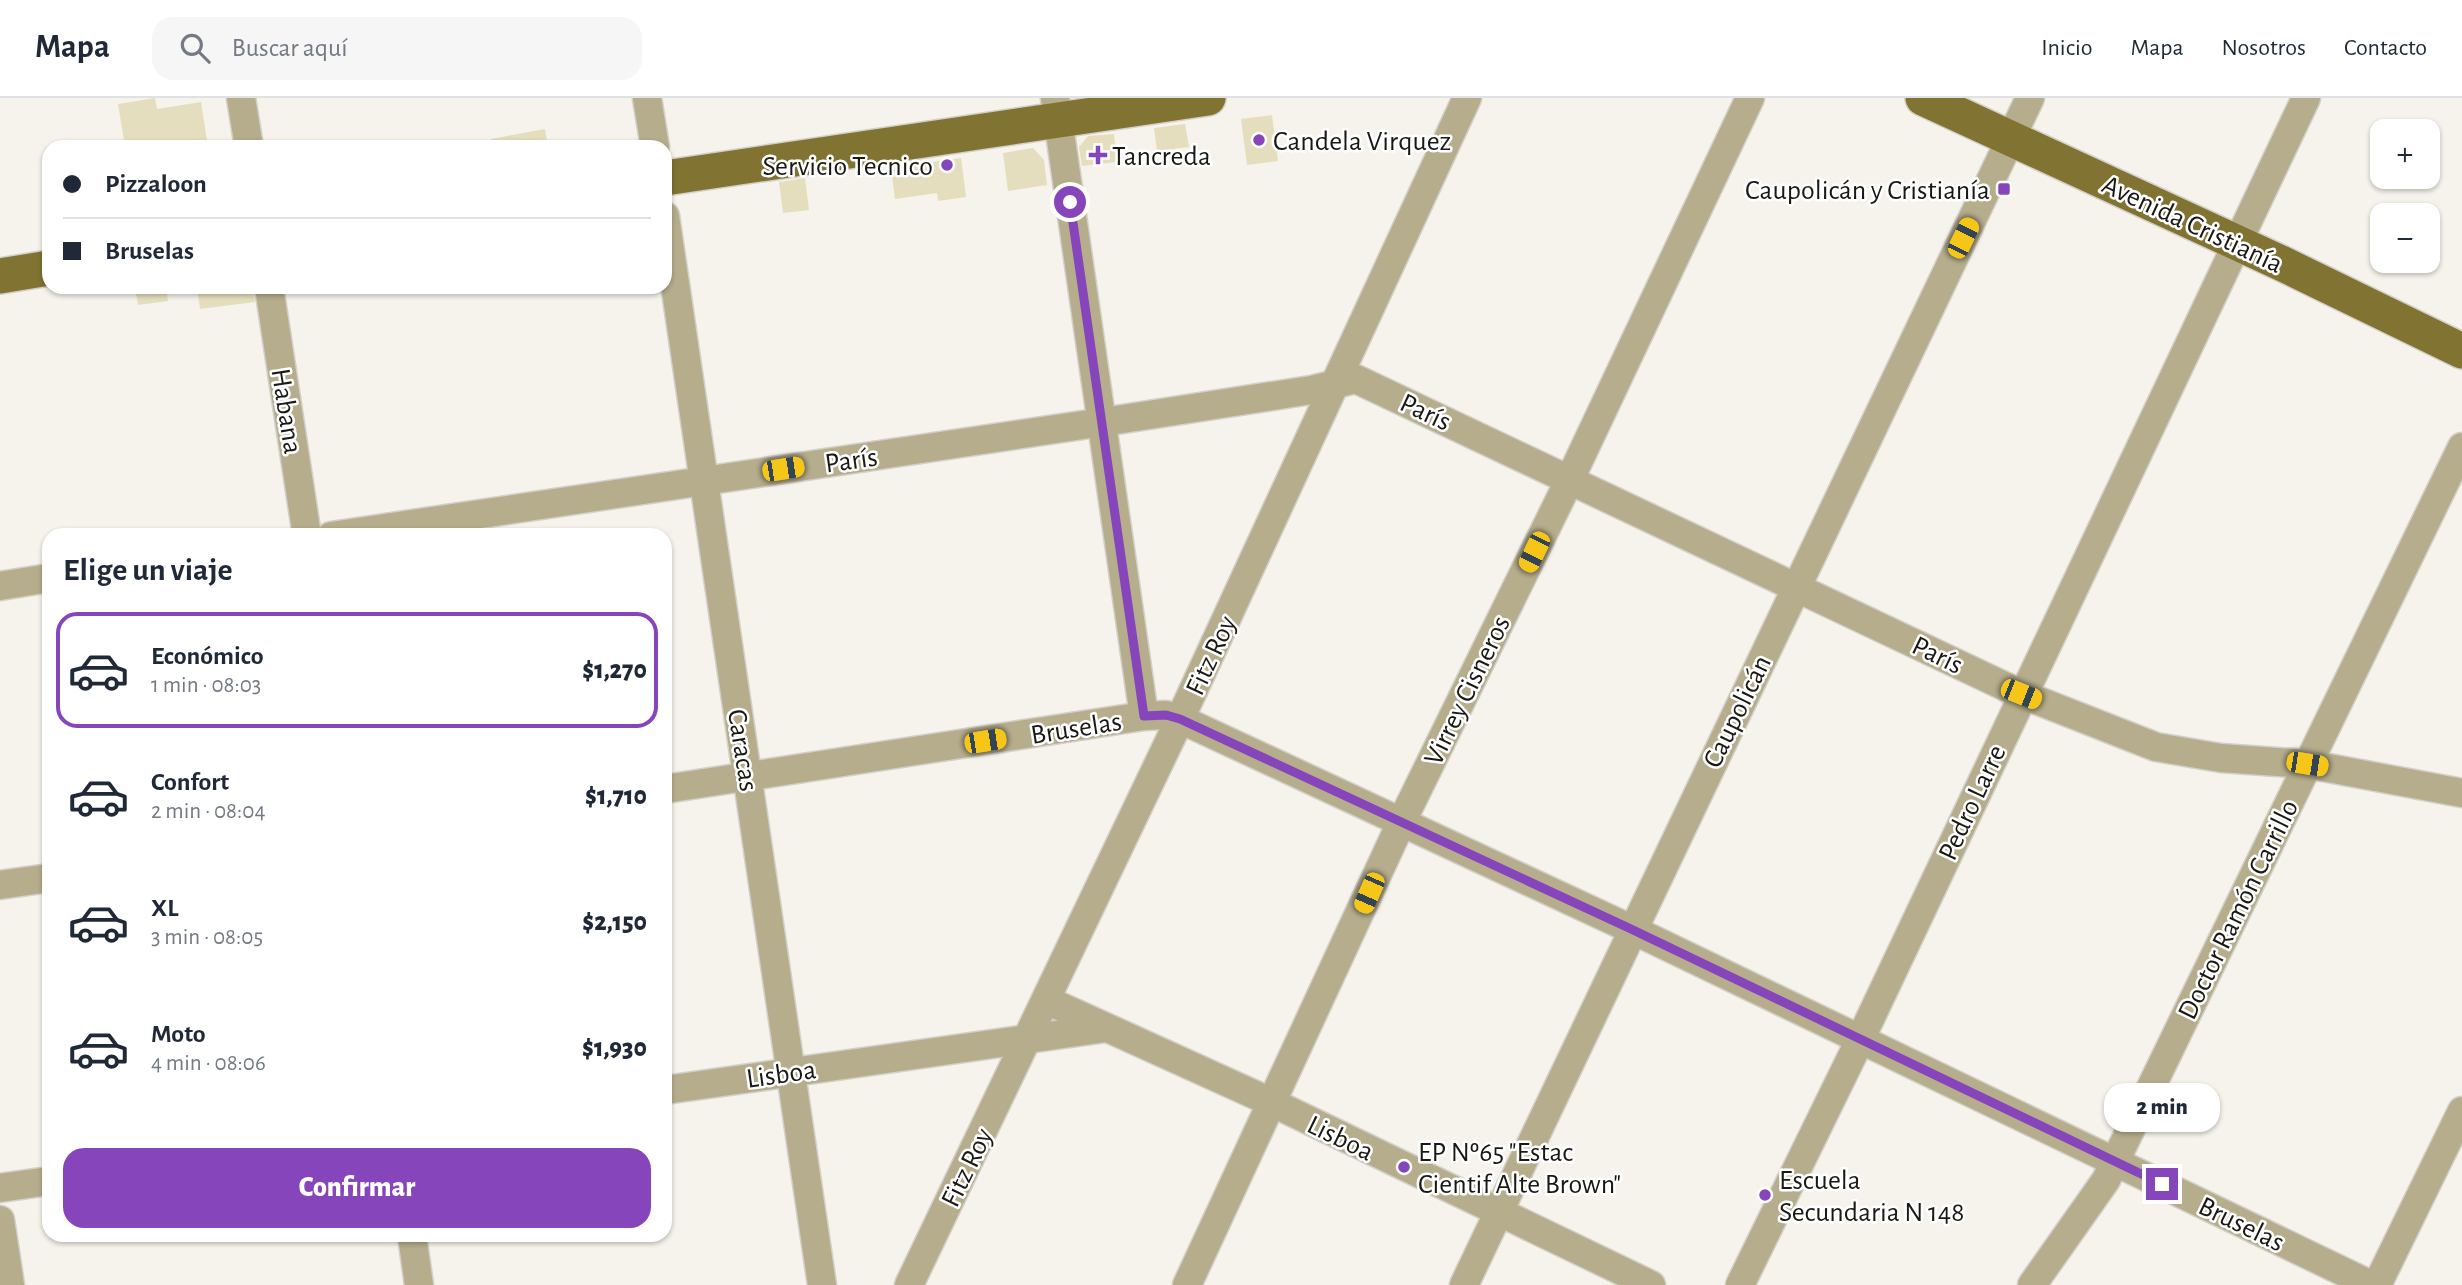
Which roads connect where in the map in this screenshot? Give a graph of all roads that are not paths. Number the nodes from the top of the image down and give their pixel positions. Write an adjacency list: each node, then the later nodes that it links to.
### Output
1 (241, 98): 11 (street)
2 (647, 98): 12 (street)
3 (1208, 98): 9 (main road)
4 (1467, 98): 20 (street, Fitz Roy)
5 (1750, 98): 23 (street, Virrey Cisneros)
6 (1923, 98): 10 (main road, Avenida Cristianía)
7 (2030, 98): 10 (street, Caupolicán)
8 (2306, 98): 14 (street, Pedro Larre)
9 (1056, 109): 13 (main road); 21 (street)
10 (2011, 138): 14 (main road, Avenida Cristianía); 29 (street, Caupolicán)
11 (247, 140)
12 (654, 140)
13 (672, 177)
14 (2237, 243): 19 (main road, Avenida Cristianía); 30 (street, Pedro Larre)
15 (672, 265): 24 (street, Caracas)
16 (42, 269): 17 (main road)
17 (0, 276)
18 (271, 294): 25 (street, Habana)
19 (2462, 351)
20 (1336, 383): 21 (street, París); 23 (street, París); 32 (street, Fitz Roy)
21 (1103, 422): 24 (street, París); 31 (street)
22 (2462, 447): 33 (street, Doctor Ramón Carrillo)
23 (1570, 479): 29 (street, París); 37 (street, Virrey Cisneros)
24 (703, 481): 26 (street, París); 34 (street, Caracas)
25 (306, 528)
26 (385, 528)
27 (42, 579): 28 (street)
28 (0, 586)
29 (1797, 586): 30 (street, París); 40 (street, Caupolicán)
30 (2021, 694): 33 (street, París); 44 (street, Pedro Larre)
31 (1144, 716): 32 (street, Bruselas); 34 (street, Bruselas)
32 (1180, 719): 37 (street, Bruselas); 41 (street, Fitz Roy)
33 (2307, 764): 36 (street, París); 49 (street, Doctor Ramón Carrillo)
34 (748, 778): 35 (street, Bruselas); 45 (street, Caracas)
35 (672, 788)
36 (2462, 793)
37 (1401, 823): 40 (street, Bruselas); 47 (street, Virrey Cisneros)
38 (42, 879): 39 (street)
39 (0, 885)
40 (1631, 929): 44 (street, Bruselas); 52 (street, Caupolicán)
41 (1046, 1000): 42 (street, Lisboa); 43 (street, Fitz Roy)
42 (1105, 1028): 43 (street, Lisboa); 47 (street, Lisboa)
43 (1028, 1037): 45 (street, Lisboa); 58 (street, Fitz Roy)
44 (1860, 1040): 49 (street, Bruselas); 62 (street, Pedro Larre)
45 (792, 1071): 46 (street, Lisboa); 57 (street, Caracas)
46 (672, 1089)
47 (1273, 1103): 52 (street, Lisboa); 59 (street, Virrey Cisneros)
48 (2462, 1111): 65 (street)
49 (2116, 1161): 63 (street, Doctor Ramón Carrillo); 64 (street, Bruselas)
50 (42, 1182): 51 (street)
51 (0, 1188)
52 (1499, 1213): 60 (street, Caupolicán); 61 (street, Lisboa)
53 (0, 1220): 55 (street)
54 (413, 1242): 56 (street)
55 (10, 1285)
56 (419, 1285)
57 (822, 1285)
58 (909, 1285)
59 (1187, 1285)
60 (1464, 1285)
61 (1651, 1285)
62 (1740, 1285)
63 (2032, 1285)
64 (2371, 1285)
65 (2377, 1285)

